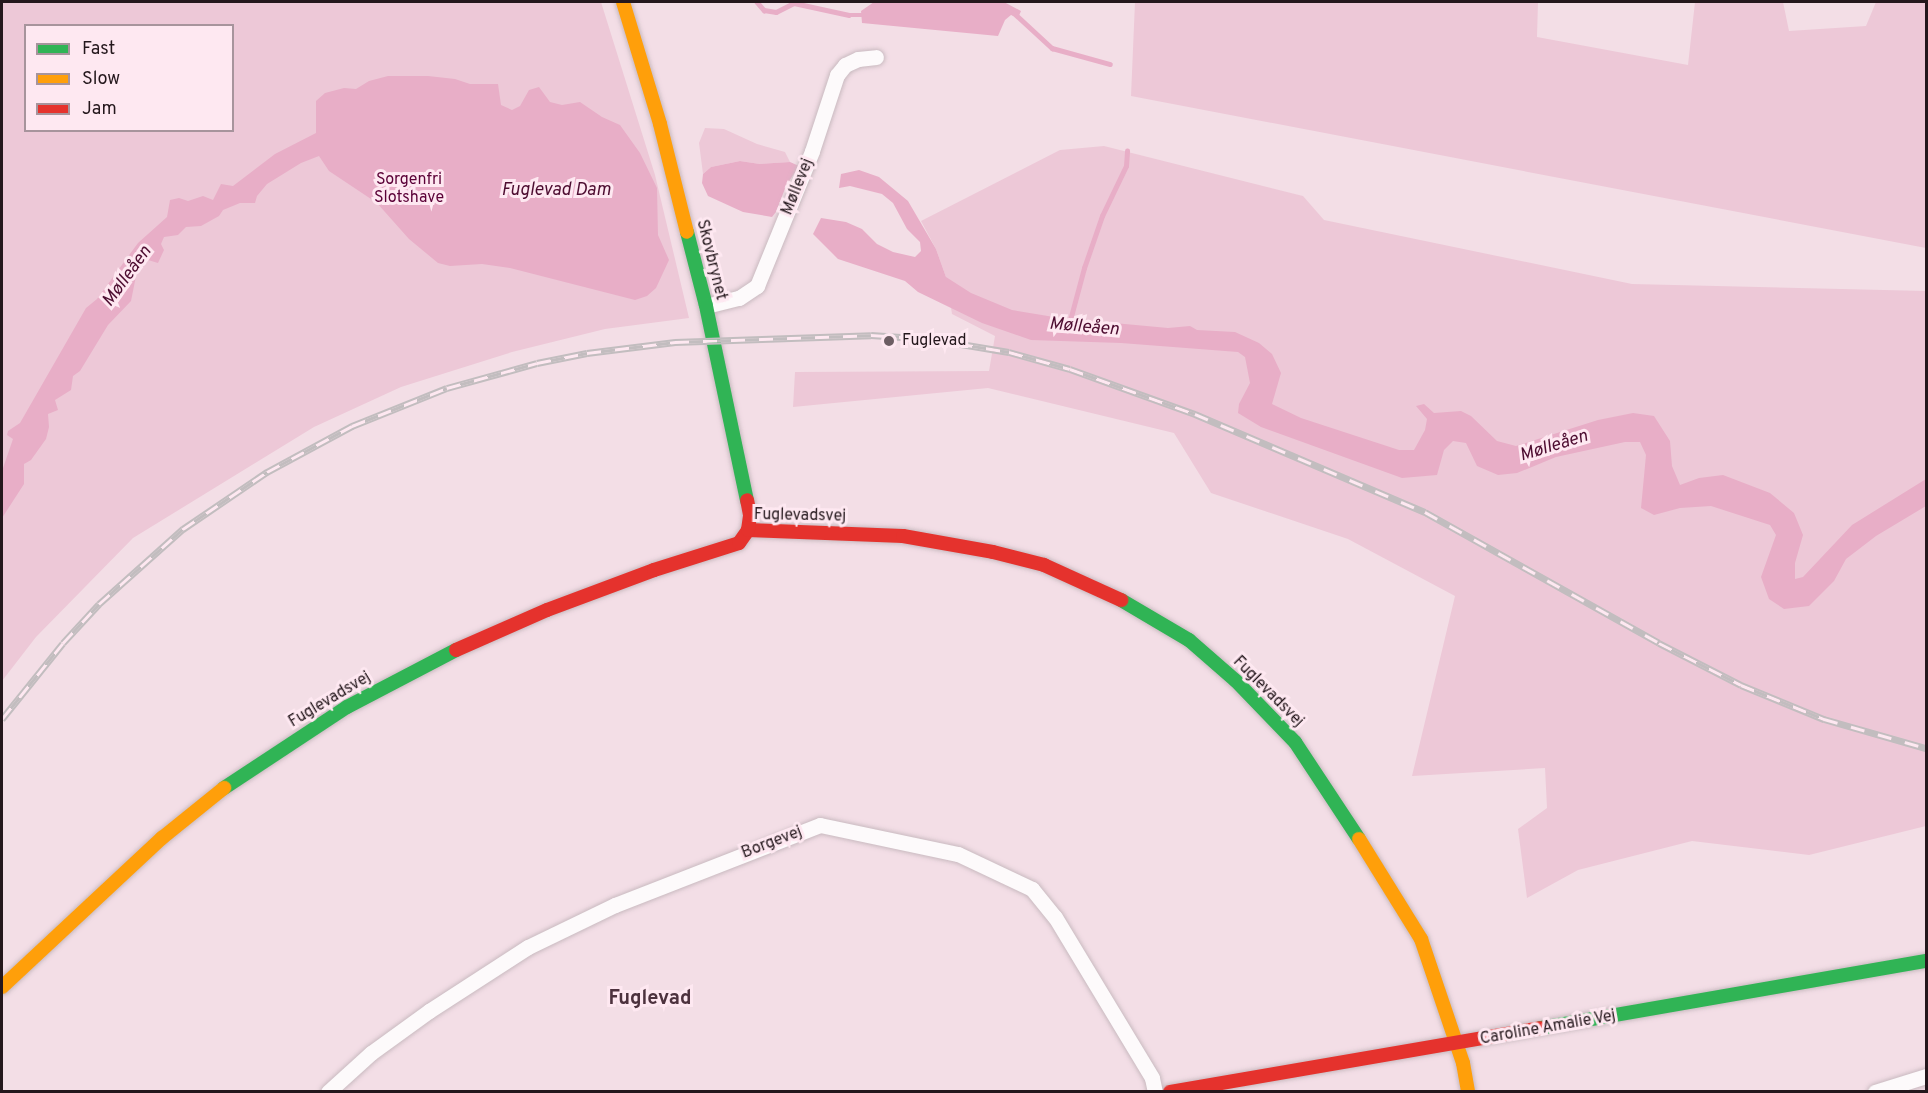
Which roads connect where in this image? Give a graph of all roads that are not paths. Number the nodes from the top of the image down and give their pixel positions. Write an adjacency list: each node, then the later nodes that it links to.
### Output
1 (623, 2): 3 (street, Skovbrynet)
2 (876, 57): 3 (street, Møllevej)
3 (706, 306): 4 (street, Skovbrynet)
4 (748, 530): 6 (street, Fuglevadsvej); 7 (street, Fuglevadsvej)
5 (1926, 961): 7 (street, Caroline Amalie Vej)
6 (2, 987)
7 (1456, 1044): 9 (street, Caroline Amalie Vej); 12 (street, Fuglevadsvej)
8 (1926, 1076): 13 (street)
9 (1175, 1091)
10 (328, 1092): 11 (street, Borgevej)
11 (1155, 1092)
12 (1468, 1092)
13 (1875, 1092)

